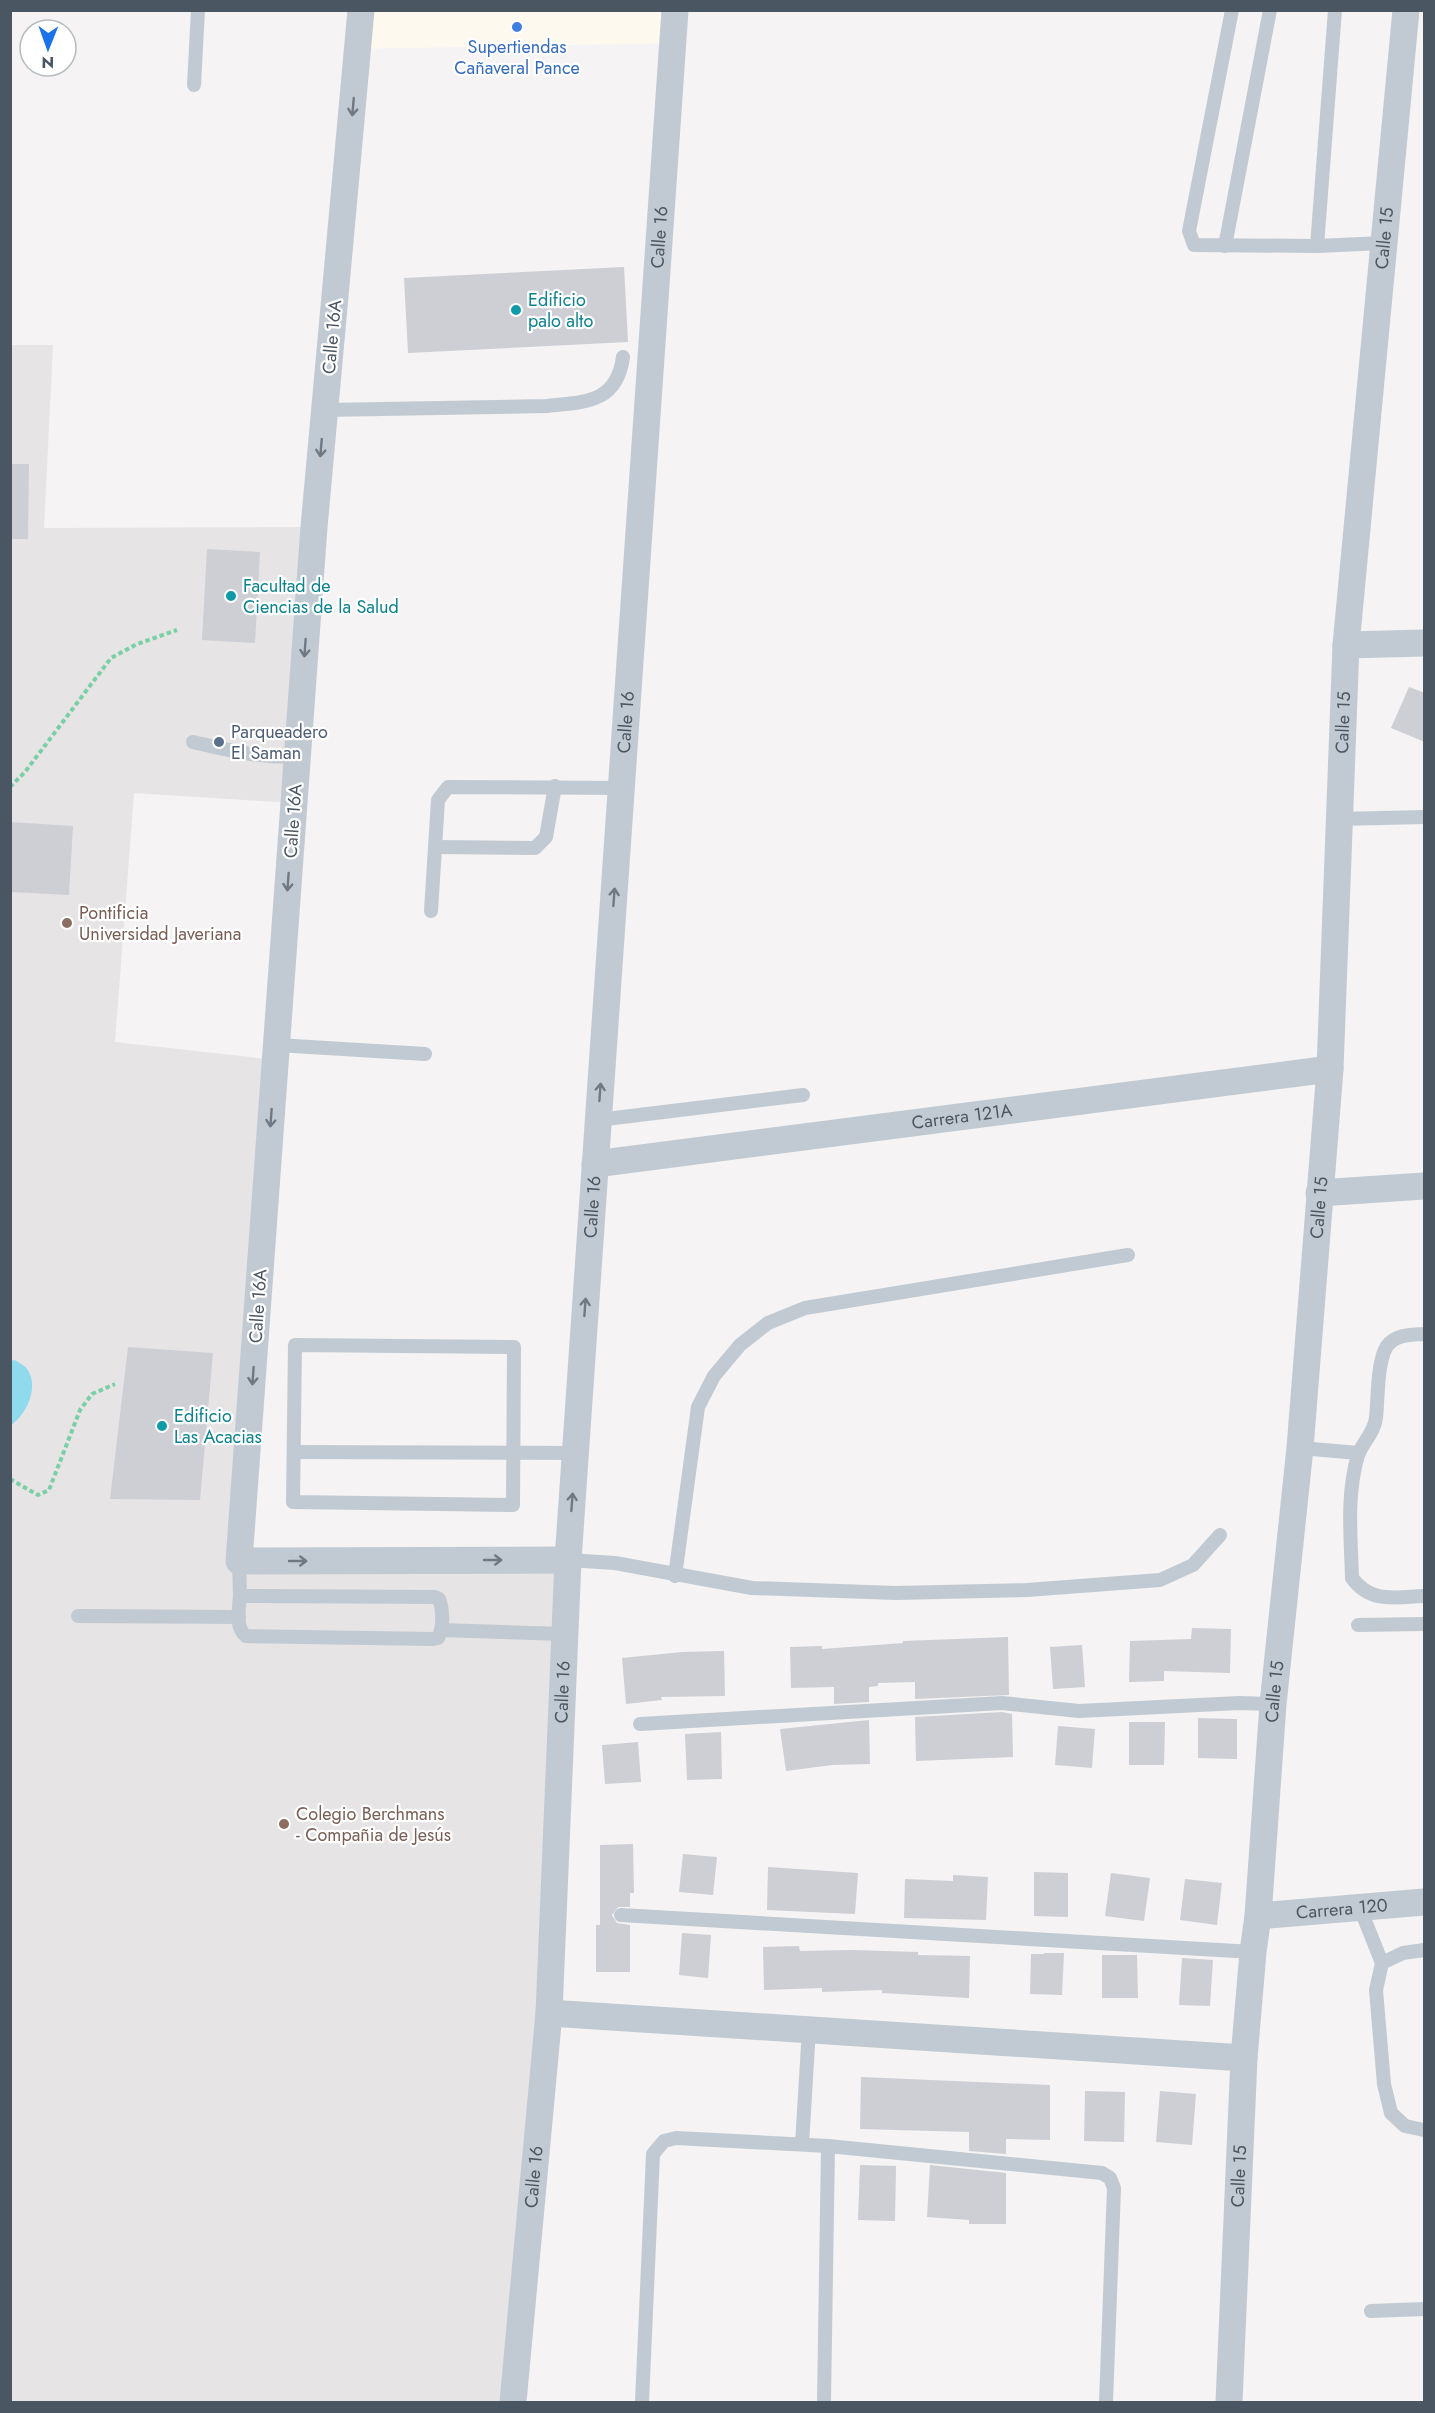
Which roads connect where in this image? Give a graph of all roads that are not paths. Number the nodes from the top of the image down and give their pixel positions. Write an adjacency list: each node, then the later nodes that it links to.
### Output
1 (198, 10): 8 (lane)
2 (361, 10): 13 (street, Calle 16A, one-way to 13)
3 (675, 10): 19 (street, Calle 16)
4 (1232, 10): 10 (lane)
5 (1270, 10): 10 (lane)
6 (1335, 10): 11 (lane)
7 (1406, 10): 9 (street, Calle 15)
8 (194, 85)
9 (1383, 243): 11 (lane); 15 (street, Calle 15)
10 (1225, 246): 11 (lane)
11 (1317, 246)
12 (623, 357): 13 (lane)
13 (325, 410): 17 (street, Calle 16A, one-way to 17)
14 (1425, 643): 15 (street)
15 (1346, 645): 21 (street, Calle 15)
16 (193, 742): 17 (lane)
17 (298, 756): 24 (street, Calle 16A, one-way to 24)
18 (555, 786): 19 (lane); 22 (lane); 22 (lane)
19 (621, 788): 28 (street, Calle 16, one-way to 19)
20 (1425, 817): 21 (lane)
21 (1339, 819): 26 (street, Calle 15)
22 (436, 847): 23 (lane)
23 (431, 911)
24 (277, 1045): 25 (lane); 41 (street, Calle 16A, one-way to 41)
25 (424, 1054)
26 (1330, 1069): 29 (street, Carrera 121A); 31 (street, Calle 15)
27 (802, 1095): 28 (lane)
28 (598, 1120): 29 (street, Calle 16)
29 (595, 1164): 37 (street, Calle 16, one-way to 29)
30 (1425, 1186): 31 (street)
31 (1319, 1193): 34 (street, Calle 15)
32 (1128, 1255): 42 (lane)
33 (1425, 1334): 38 (lane)
34 (1300, 1448): 38 (lane); 51 (street, Calle 15)
35 (294, 1452): 36 (lane); 36 (lane); 36 (lane)
36 (513, 1452): 37 (lane)
37 (575, 1453): 40 (street, Calle 16, one-way to 37)
38 (1359, 1453): 44 (lane)
39 (1220, 1535): 42 (lane)
40 (568, 1560): 41 (street, one-way to 40); 42 (lane); 50 (street, Calle 16)
41 (239, 1561): 43 (lane)
42 (675, 1576)
43 (240, 1596): 46 (lane); 49 (lane)
44 (1425, 1596)
45 (78, 1616): 46 (lane)
46 (239, 1617): 49 (lane)
47 (1358, 1624): 48 (lane)
48 (1425, 1624)
49 (441, 1630): 50 (lane)
50 (566, 1634): 60 (street, Calle 16)
51 (1273, 1704): 52 (lane); 56 (street, Calle 15)
52 (640, 1724)
53 (1425, 1902): 54 (street, Carrera 120)
54 (1360, 1908): 56 (street, Carrera 120); 59 (lane)
55 (621, 1915): 58 (lane)
56 (1258, 1916): 58 (street, Calle 15)
57 (1425, 1950): 59 (lane)
58 (1253, 1952): 62 (street, Calle 15)
59 (1382, 1963): 63 (lane)
60 (549, 2013): 61 (street); 68 (street, Calle 16)
61 (809, 2029): 62 (street); 64 (lane)
62 (1244, 2058): 72 (street, Calle 15)
63 (1425, 2130)
64 (802, 2144): 65 (lane); 69 (lane)
65 (828, 2146): 70 (lane); 71 (lane)
66 (1425, 2308): 67 (lane)
67 (1371, 2311)
68 (513, 2403)
69 (642, 2403)
70 (824, 2403)
71 (1106, 2403)
72 (1229, 2403)

